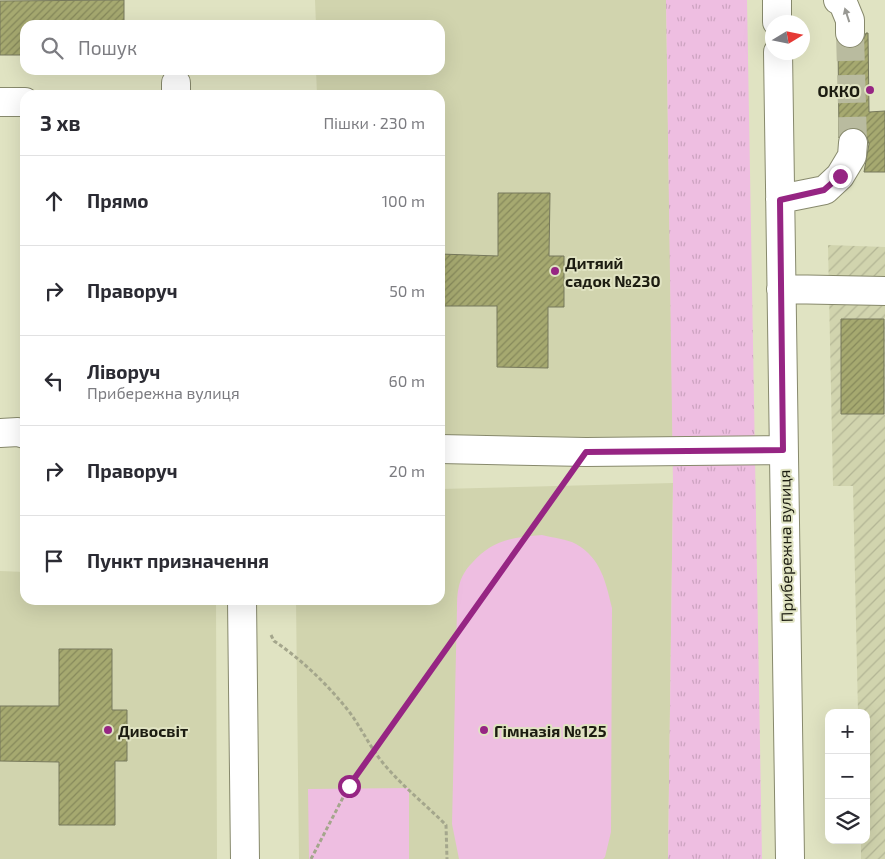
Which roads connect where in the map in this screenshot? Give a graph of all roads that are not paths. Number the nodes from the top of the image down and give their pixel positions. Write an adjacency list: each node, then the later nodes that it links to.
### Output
1 (777, 0): 3 (street)
2 (838, 0): 4 (street, one-way to 2)
3 (777, 15)
4 (850, 33)
5 (778, 60): 9 (street, Прибережна вулиця)
6 (0, 102): 7 (street)
7 (20, 102)
8 (852, 143): 9 (street)
9 (780, 200): 10 (street, Прибережна вулиця)
10 (781, 289): 11 (street); 15 (street, Прибережна вулиця)
11 (885, 291)
12 (0, 433): 13 (street)
13 (20, 433)
14 (445, 449): 15 (street)
15 (783, 450): 18 (street, Прибережна вулиця)
16 (242, 605): 17 (street)
17 (245, 859)
18 (790, 859)

